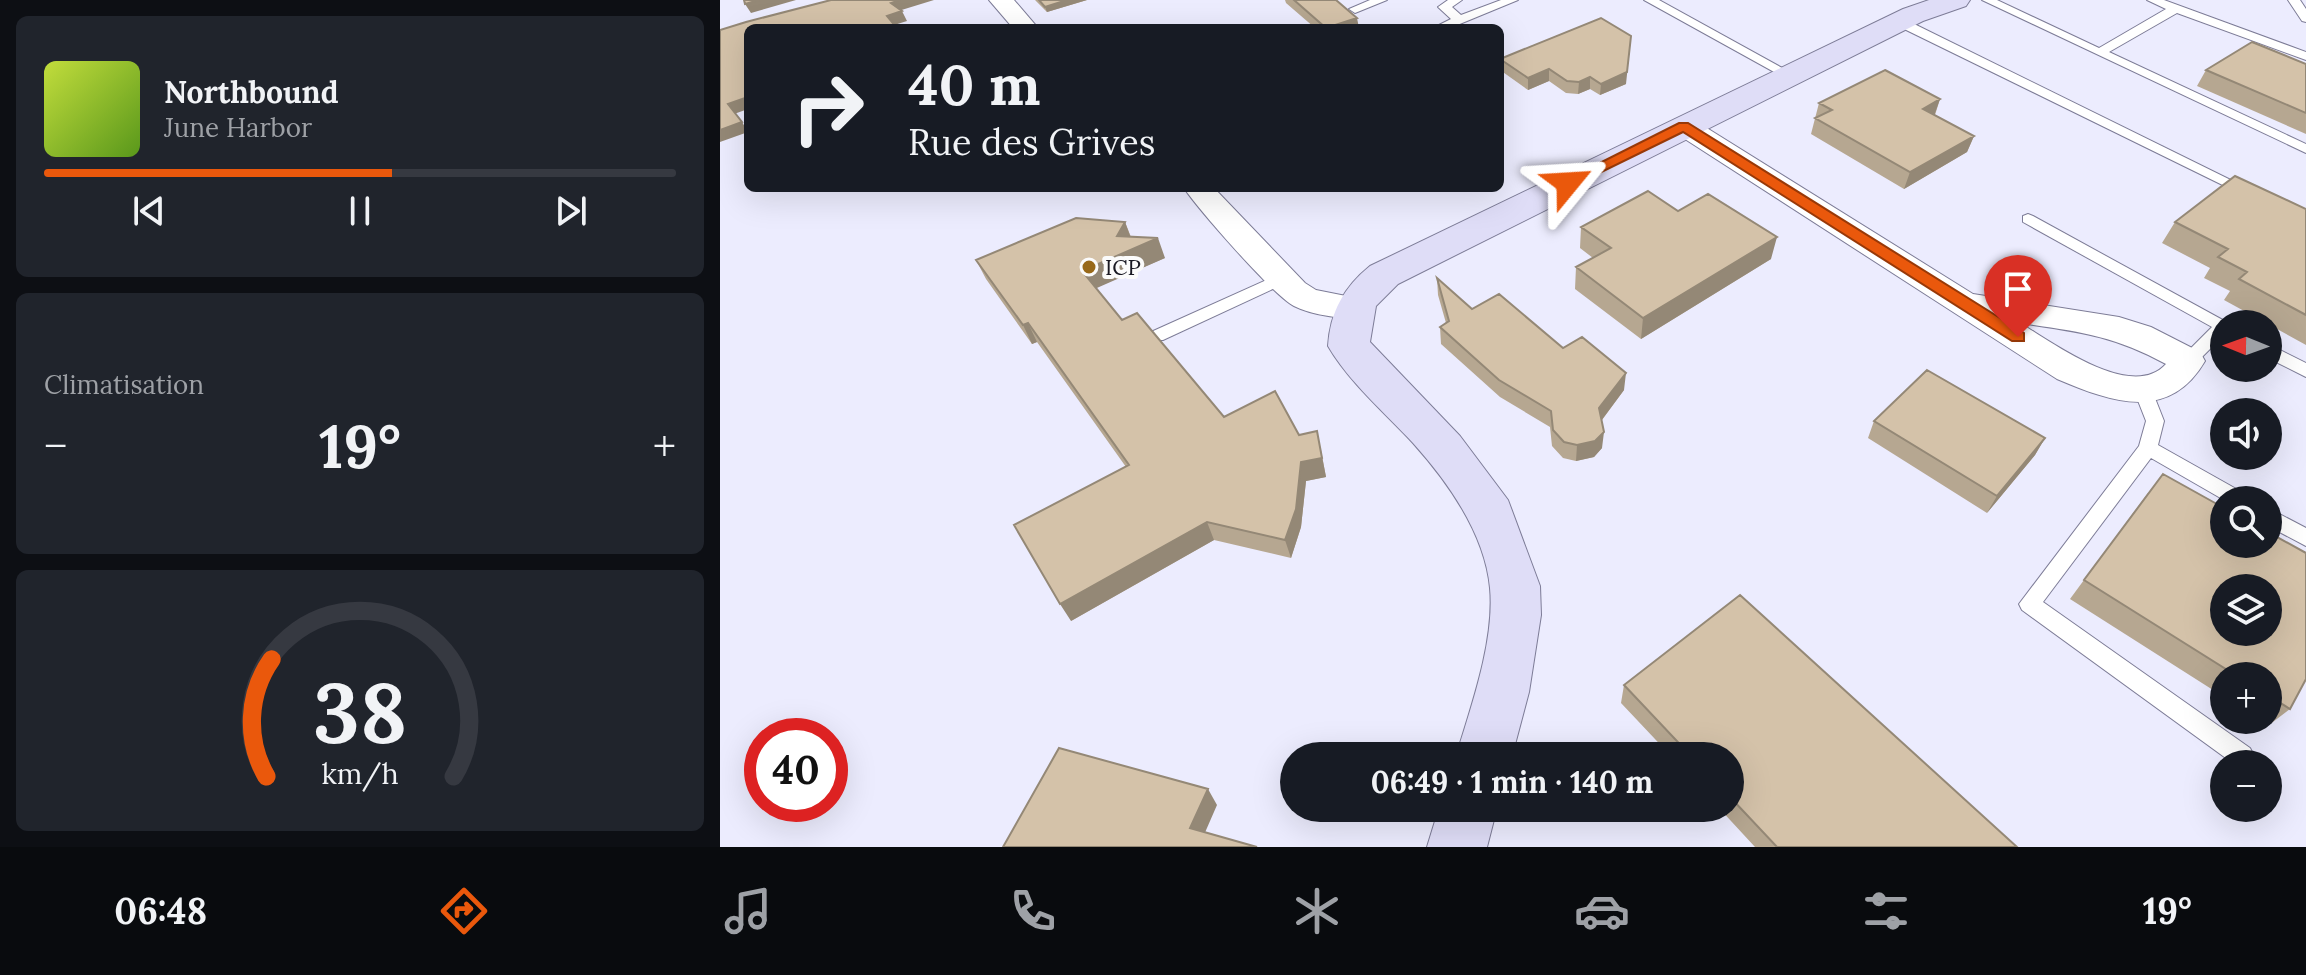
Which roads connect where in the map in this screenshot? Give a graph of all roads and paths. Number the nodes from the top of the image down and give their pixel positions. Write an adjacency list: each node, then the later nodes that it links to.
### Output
1 (1001, 0): 15 (street)
2 (1381, 0): 11 (lane)
3 (1456, 0): 13 (lane)
4 (1512, 0): 13 (lane)
5 (1650, 0): 19 (lane)
6 (1956, 0): 14 (street)
7 (1988, 0): 17 (lane)
8 (2153, 0): 10 (lane)
9 (2294, 0): 12 (lane)
10 (2176, 8): 17 (lane); 18 (lane)
11 (1355, 9)
12 (2306, 18)
13 (1459, 20): 16 (lane)
14 (1900, 22): 19 (street); 23 (lane)
15 (1022, 24)
16 (1449, 24)
17 (2099, 53): 21 (lane)
18 (2306, 56)
19 (1789, 75): 20 (street)
20 (1684, 126): 26 (street); 27 (street)
21 (2306, 149)
22 (1202, 192): 25 (street)
23 (2264, 200)
24 (2028, 219): 28 (lane)
25 (1282, 278): 27 (street); 29 (lane)
26 (1967, 304): 32 (street); 34 (street)
27 (1355, 308): 39 (street)
28 (2210, 318)
29 (1157, 336)
30 (2210, 340): 32 (lane)
31 (2282, 358): 33 (lane)
32 (2188, 361): 34 (street)
33 (2306, 371)
34 (2142, 388): 35 (lane)
35 (2148, 448): 36 (lane); 40 (lane)
36 (2215, 486)
37 (2282, 524): 38 (lane)
38 (2306, 538)
39 (1488, 742)
40 (2234, 750)
41 (1464, 822): 42 (street)
42 (1457, 847)

